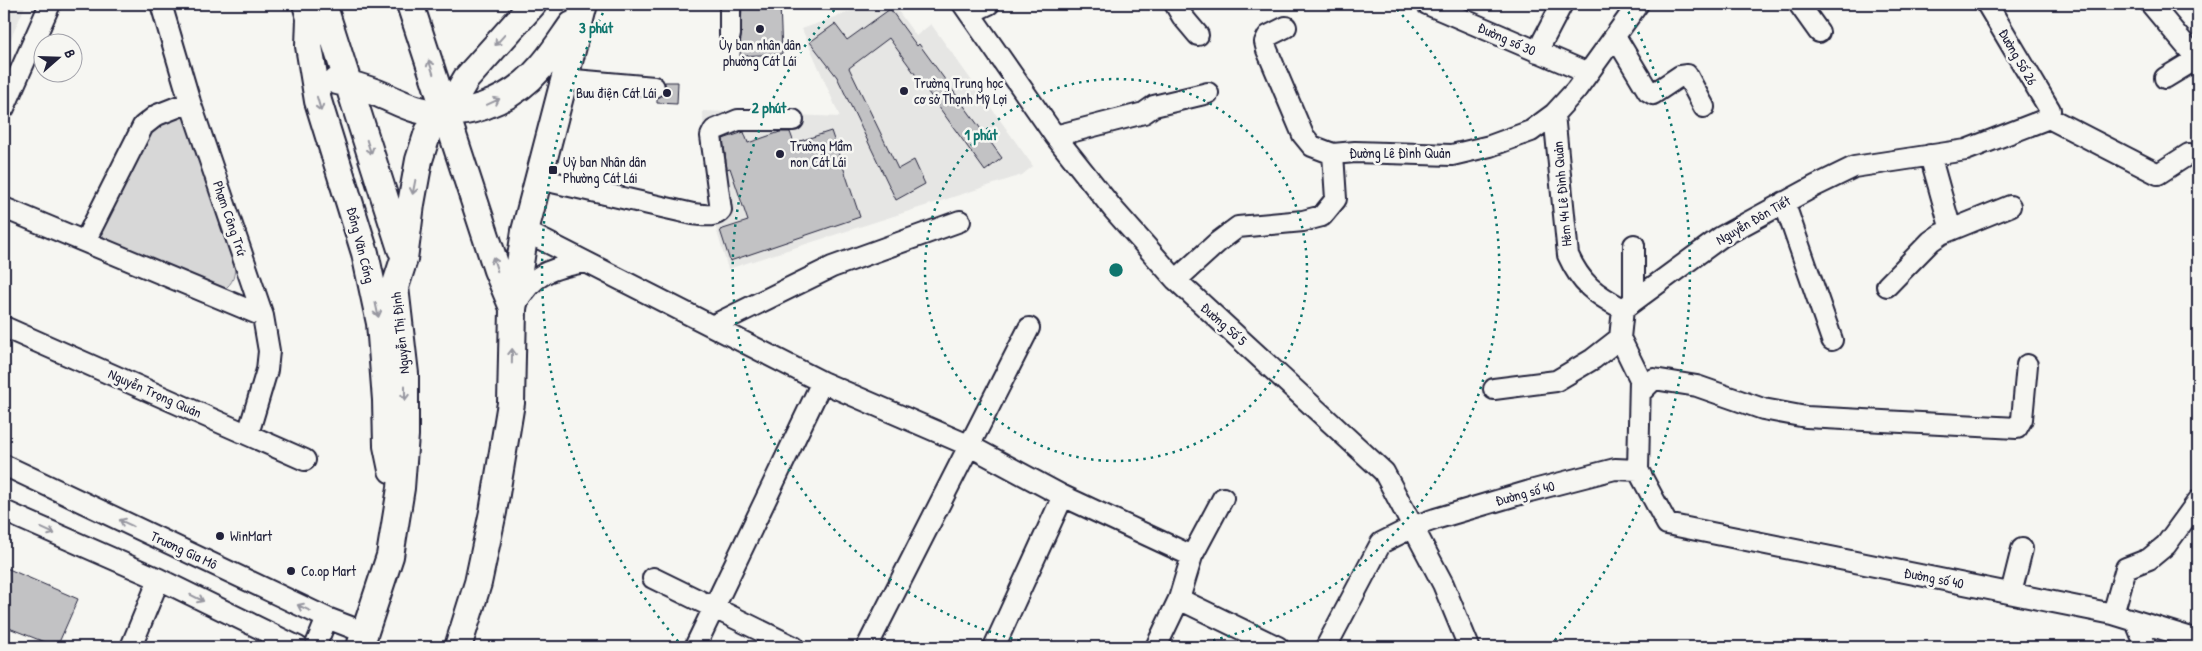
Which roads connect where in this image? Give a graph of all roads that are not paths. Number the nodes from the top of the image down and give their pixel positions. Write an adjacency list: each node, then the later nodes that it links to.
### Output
1 (50, 4): 35 (street)
2 (161, 4): 33 (street, Phạm Công Trứ)
3 (410, 4): 36 (main road, one-way to 3)
4 (533, 4): 36 (main road, Nguyễn Thị Định, one-way to 36)
5 (730, 4): 19 (street)
6 (989, 4): 16 (street)
7 (1175, 4): 20 (street)
8 (1426, 4): 23 (street, Đường số 30)
9 (1562, 4): 23 (street)
10 (1638, 4): 21 (street, Đường Lê Đình Quản)
11 (1800, 4): 18 (street)
12 (1987, 4): 38 (street, Đường Số 26)
13 (2152, 4): 24 (street)
14 (313, 8): 22 (main road); 26 (main road, Đồng Văn Cống); 29 (main road)
15 (583, 8): 28 (main road); 36 (main road, one-way to 15)
16 (966, 8): 40 (street, Đường Số 5)
17 (1286, 27): 41 (street)
18 (1819, 32)
19 (730, 35)
20 (1198, 35)
21 (1615, 36): 25 (street, Đường Lê Đình Quản); 34 (street)
22 (336, 46): 29 (main road); 32 (main road)
23 (1537, 52): 25 (street, Đường số 30)
24 (2198, 59): 27 (street)
25 (1588, 73): 37 (street, Đường Lê Đình Quản)
26 (313, 75): 29 (main road); 75 (main road, Đồng Văn Cống, one-way to 75)
27 (2165, 78)
28 (564, 79): 30 (street); 44 (main road)
29 (349, 84): 32 (main road); 53 (main road, one-way to 53)
30 (654, 87)
31 (1208, 92): 40 (street)
32 (378, 93): 36 (main road)
33 (190, 102): 51 (street); 59 (street, Phạm Công Trứ)
34 (1704, 107)
35 (4, 108)
36 (446, 113): 53 (main road, Nguyễn Thị Định, one-way to 53); 58 (main road, one-way to 36)
37 (1554, 114): 41 (street, Đường Lê Đình Quản); 57 (street, Hẻm 44 Lê Đình Quản)
38 (2049, 114): 42 (street); 43 (street, Nguyễn Đôn Tiết)
39 (793, 120): 44 (street)
40 (1055, 136): 55 (street, Đường Số 5)
41 (1333, 154): 55 (street, Đường Lê Đình Quản)
42 (2189, 154)
43 (1930, 155): 45 (street, Nguyễn Đôn Tiết); 49 (street)
44 (539, 179): 50 (main road)
45 (1784, 202): 57 (street, Nguyễn Đôn Tiết); 64 (street)
46 (2010, 206): 49 (street)
47 (4, 208): 51 (street)
48 (960, 222): 60 (street)
49 (1951, 230): 56 (street)
50 (525, 231): 54 (street); 58 (main road)
51 (85, 241): 59 (street)
52 (1634, 245): 57 (street)
53 (404, 259): 75 (main road, Nguyễn Thị Định, one-way to 75)
54 (585, 262): 58 (street); 60 (street)
55 (1176, 280): 80 (street, Đường Số 5)
56 (1887, 286)
57 (1628, 305): 63 (street)
58 (513, 309): 69 (main road, one-way to 58)
59 (264, 316): 70 (street, Phạm Công Trứ)
60 (712, 326): 66 (street)
61 (4, 327): 70 (street, Nguyễn Trọng Quản)
62 (1029, 328): 71 (street)
63 (1620, 338): 67 (street); 68 (street)
64 (1832, 340)
65 (2027, 365): 68 (street)
66 (822, 382): 71 (street); 87 (street)
67 (1494, 389)
68 (1641, 392): 74 (street)
69 (511, 403): 96 (main road); 97 (main road)
70 (248, 434): 72 (street, Nguyễn Trọng Quản)
71 (968, 445): 76 (street); 100 (street)
72 (306, 460)
73 (4, 465): 89 (street, Trương Gia Mô, one-way to 73)
74 (1638, 470): 80 (street, Đường số 40); 85 (street, Đường số 40)
75 (409, 489): 92 (main road, Nguyễn Thị Định)
76 (1063, 496): 82 (street); 101 (street)
77 (1223, 498): 82 (street)
78 (2198, 501): 88 (street)
79 (4, 511): 84 (street, one-way to 84)
80 (1414, 526): 104 (street, Đường số 40); 105 (street, Đường Số 5)
81 (2022, 549): 85 (street)
82 (1192, 556): 86 (street)
83 (653, 578): 87 (street)
84 (159, 579): 93 (street); 94 (street, one-way to 94)
85 (2011, 593): 88 (street, Đường số 40)
86 (1179, 599): 102 (street); 103 (street)
87 (712, 608): 98 (street); 99 (street)
88 (2113, 614): 90 (street, Đường số 40)
89 (326, 618): 92 (street, Trương Gia Mô); 95 (street)
90 (2136, 622): 91 (street, Đường số 40); 106 (street)
91 (2198, 640)
92 (371, 642)
93 (131, 647)
94 (298, 647)
95 (315, 647)
96 (458, 647)
97 (475, 647)
98 (694, 647)
99 (794, 647)
100 (867, 647)
101 (994, 647)
102 (1156, 647)
103 (1278, 647)
104 (1326, 647)
105 (1469, 647)
106 (2146, 647)

